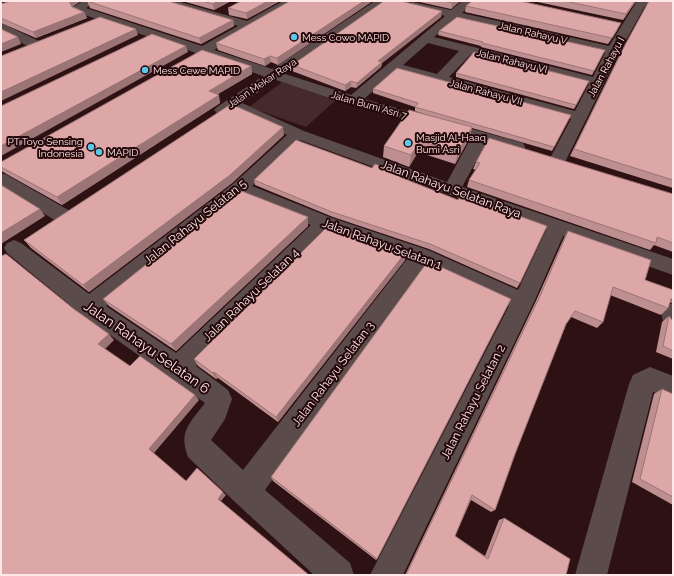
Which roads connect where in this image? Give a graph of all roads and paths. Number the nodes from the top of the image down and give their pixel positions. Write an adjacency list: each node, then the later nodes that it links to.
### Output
1 (92, 1): 12 (street, Jalan Bumi Asri 7)
2 (166, 1): 10 (street)
3 (382, 1): 29 (street, Jalan Mekar Raya)
4 (469, 1): 11 (street)
5 (285, 2): 15 (street)
6 (403, 2): 11 (street, Jalan Rahayu V)
7 (635, 2): 8 (street, Jalan Rahayu I); 16 (street, Jalan Rahayu I)
8 (673, 2)
9 (230, 8): 10 (street)
10 (216, 15): 15 (street)
11 (453, 15): 20 (street); 26 (street, Jalan Rahayu V)
12 (101, 18): 14 (street); 18 (street, Jalan Bumi Asri 7)
13 (613, 22): 16 (street)
14 (86, 24)
15 (247, 25): 25 (street)
16 (628, 26): 26 (street, Jalan Rahayu I)
17 (1, 27): 22 (street)
18 (152, 35): 21 (street); 25 (street, Jalan Bumi Asri 7)
19 (50, 39): 22 (street)
20 (426, 39): 24 (street, Jalan Rahayu VI); 28 (street)
21 (139, 41)
22 (36, 44): 23 (street)
23 (22, 50)
24 (468, 50): 30 (street); 31 (street, Jalan Rahayu VI)
25 (203, 51): 27 (street); 29 (street, Jalan Bumi Asri 7)
26 (613, 51): 31 (street, Jalan Rahayu I)
27 (189, 59)
28 (392, 66): 30 (street, Jalan Rahayu VII); 32 (street)
29 (273, 76): 32 (street, Jalan Bumi Asri 7); 33 (street, Jalan Mekar Raya)
30 (440, 79): 34 (street, Jalan Rahayu VII)
31 (598, 82): 34 (street, Jalan Rahayu I)
32 (353, 101): 37 (street, Jalan Bumi Asri 7)
33 (232, 104): 35 (street, Jalan Mekar Raya); 36 (street, Jalan Rahayu Selatan Raya)
34 (580, 117): 38 (street, Jalan Rahayu I)
35 (207, 120)
36 (298, 134): 40 (street, Jalan Rahayu Selatan 5); 41 (street, Jalan Rahayu Selatan Raya)
37 (481, 136): 38 (street, Jalan Bumi Asri 7); 41 (street)
38 (551, 158)
39 (1, 179): 42 (street)
40 (240, 188): 43 (street, Jalan Rahayu Selatan 1); 49 (street, Jalan Rahayu Selatan 5)
41 (451, 190): 44 (street, Jalan Rahayu Selatan Raya)
42 (63, 216)
43 (325, 223): 46 (street, Jalan Rahayu Selatan 1); 52 (street, Jalan Rahayu Selatan 4)
44 (557, 227): 47 (street, Jalan Rahayu Selatan Raya); 48 (street, Jalan Rahayu Selatan 2)
45 (14, 248): 49 (street, Jalan Rahayu Selatan 6)
46 (421, 256): 48 (street, Jalan Rahayu Selatan 1); 54 (street, Jalan Rahayu Selatan 3)
47 (673, 267)
48 (523, 302): 56 (street, Jalan Rahayu Selatan 2)
49 (89, 306): 52 (street, Jalan Rahayu Selatan 6)
50 (673, 313): 51 (street)
51 (673, 318)
52 (177, 368): 54 (street, Jalan Rahayu Selatan 6)
53 (673, 388): 57 (street)
54 (245, 492): 55 (street, Jalan Rahayu Selatan 6)
55 (338, 575)
56 (386, 575)
57 (591, 575)

